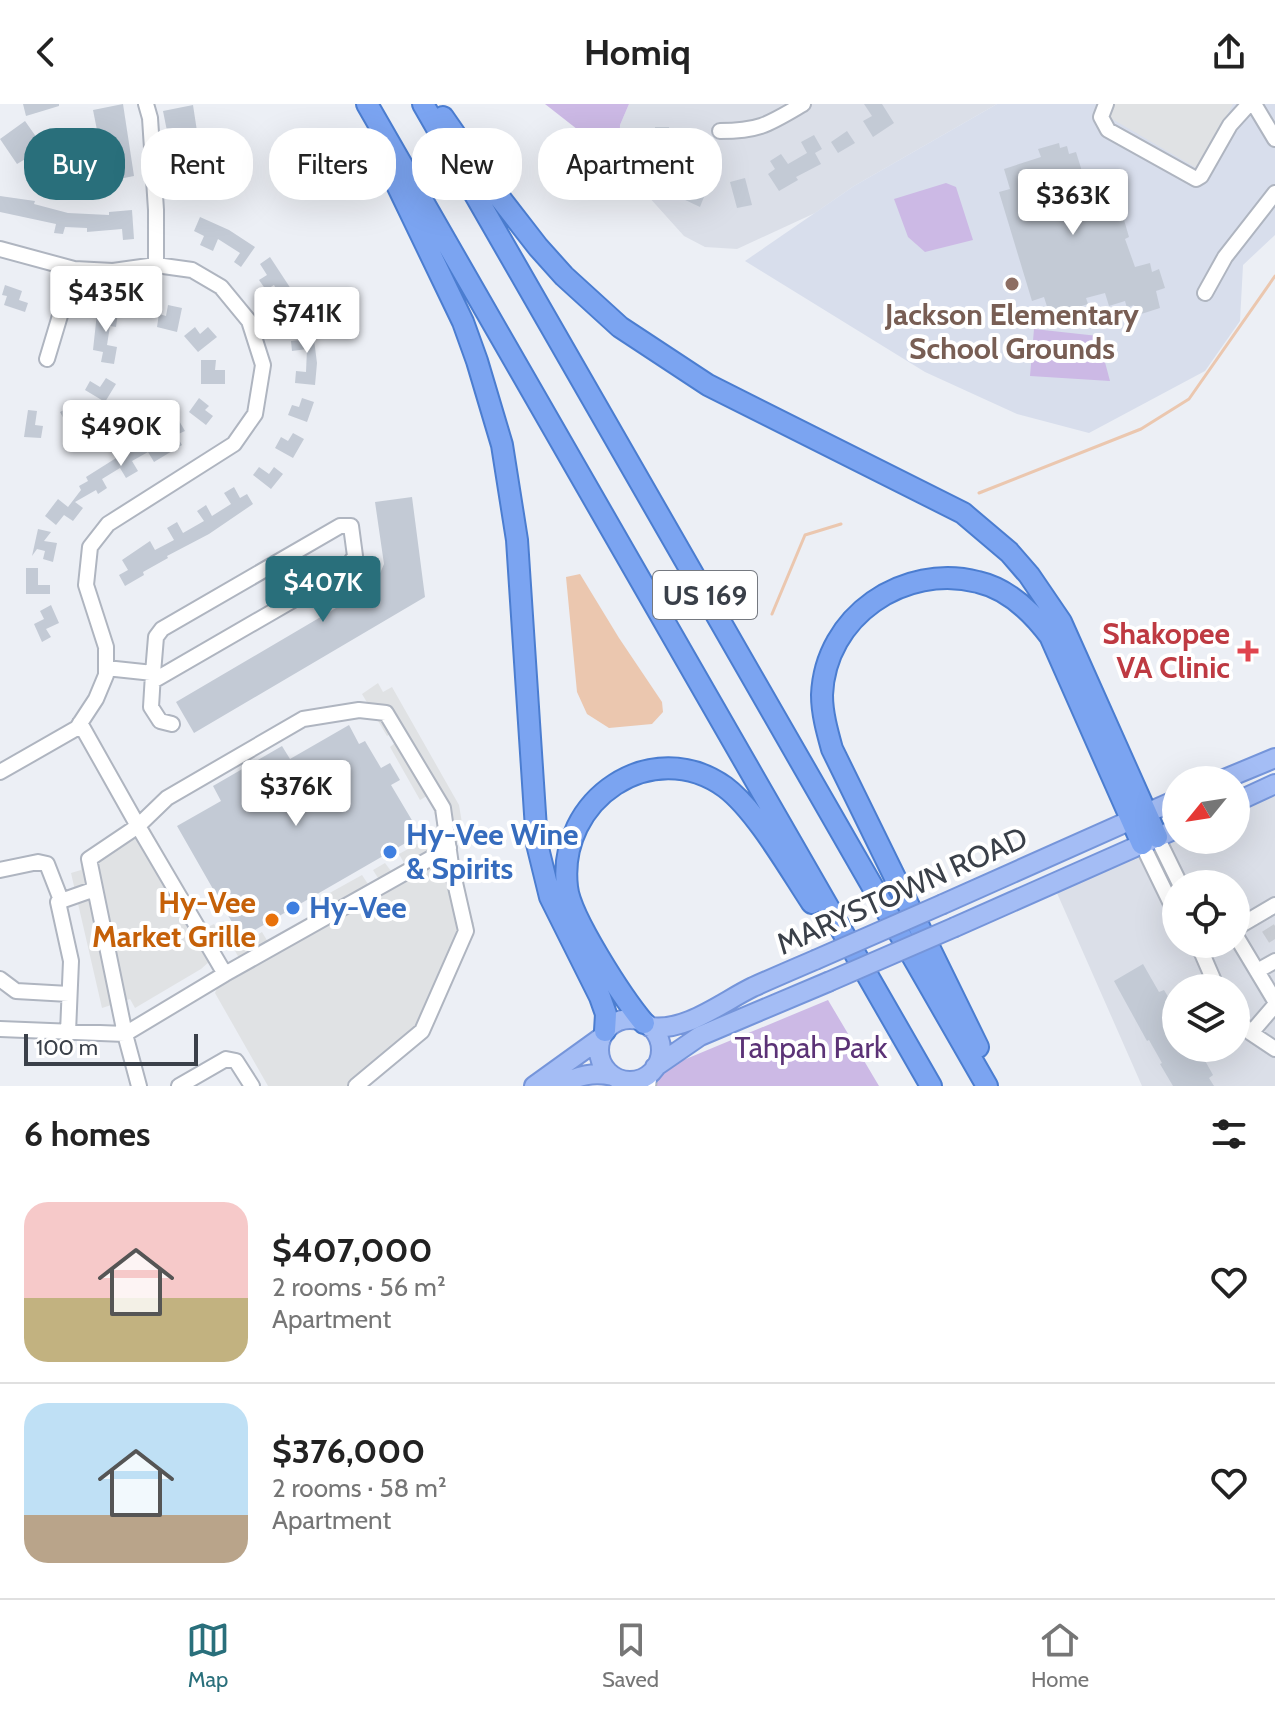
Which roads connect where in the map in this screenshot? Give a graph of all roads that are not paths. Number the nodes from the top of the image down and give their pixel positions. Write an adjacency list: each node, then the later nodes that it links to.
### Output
1 (146, 104): 13 (street)
2 (360, 104): 52 (highway)
3 (367, 104): 54 (highway, US 169)
4 (423, 104): 64 (highway, US 169)
5 (434, 104): 27 (highway)
6 (803, 104): 9 (street)
7 (1106, 104): 8 (street)
8 (1251, 104): 10 (street)
9 (722, 131)
10 (1275, 139)
11 (1275, 193): 15 (street)
12 (0, 249): 14 (street)
13 (156, 265): 14 (street); 17 (street)
14 (74, 269): 16 (street)
15 (1205, 293)
16 (47, 359)
17 (106, 668): 18 (street); 19 (street)
18 (153, 677): 18 (street); 20 (street)
19 (80, 723): 23 (street); 28 (street)
20 (172, 724)
21 (1275, 758): 22 (main road)
22 (1250, 768)
23 (0, 772)
24 (1275, 784): 25 (main road)
25 (1250, 796)
26 (1162, 806): 27 (main road, MARYSTOWN ROAD)
27 (1139, 816): 29 (highway); 47 (main road, MARYSTOWN ROAD, bridge); 65 (highway)
28 (138, 826): 30 (street); 34 (street); 43 (street)
29 (1158, 837): 32 (street); 33 (street); 55 (main road, MARYSTOWN ROAD, bridge)
30 (449, 848): 43 (street); 60 (street)
31 (0, 870): 35 (street)
32 (1166, 870)
33 (1173, 870)
34 (95, 889): 35 (street); 51 (street)
35 (61, 900): 45 (street)
36 (1275, 905): 37 (street)
37 (1260, 914): 38 (street); 39 (street)
38 (1250, 920)
39 (1268, 928)
40 (1249, 958): 42 (street)
41 (1275, 961): 42 (street)
42 (1257, 971): 46 (street)
43 (225, 974): 51 (street)
44 (0, 979): 45 (street)
45 (69, 994): 49 (street)
46 (1275, 1003): 50 (street)
47 (647, 1025): 52 (main road); 54 (highway); 55 (main road)
48 (0, 1029): 49 (street)
49 (68, 1032): 51 (street)
50 (1251, 1033): 53 (street)
51 (125, 1034): 57 (street)
52 (604, 1034): 56 (main road); 61 (main road)
53 (1275, 1049)
54 (915, 1058): 63 (highway, US 169)
55 (651, 1076): 56 (main road)
56 (620, 1080): 62 (main road)
57 (139, 1086)
58 (179, 1086): 59 (street)
59 (252, 1086)
60 (356, 1086)
61 (534, 1086)
62 (559, 1086)
63 (931, 1086)
64 (987, 1086)
65 (998, 1086)

